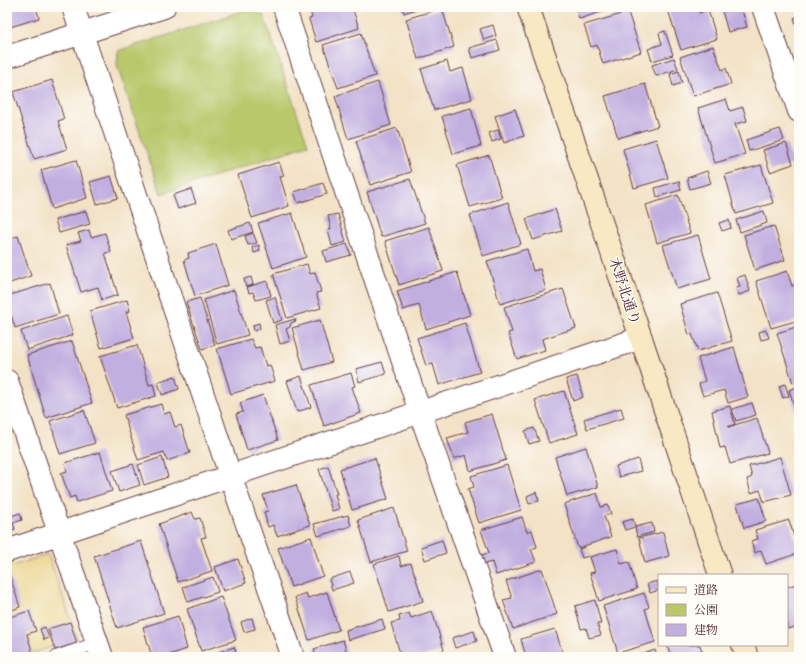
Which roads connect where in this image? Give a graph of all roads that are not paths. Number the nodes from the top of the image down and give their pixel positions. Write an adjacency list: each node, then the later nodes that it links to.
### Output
1 (73, 7): 6 (street)
2 (164, 7): 6 (street)
3 (284, 7): 11 (street)
4 (528, 7): 9 (street, 木野北通り)
5 (763, 7): 8 (street)
6 (82, 34): 7 (street); 12 (street)
7 (7, 57)
8 (799, 111)
9 (641, 338): 11 (street); 15 (street, 木野北通り)
10 (7, 381): 13 (street)
11 (420, 412): 12 (street); 20 (street)
12 (230, 476): 13 (street); 19 (street)
13 (58, 534): 14 (street); 17 (street)
14 (7, 551)
15 (720, 574)
16 (743, 646): 21 (street)
17 (99, 650): 18 (lane)
18 (56, 657)
19 (293, 657)
20 (505, 657)
21 (747, 657)

